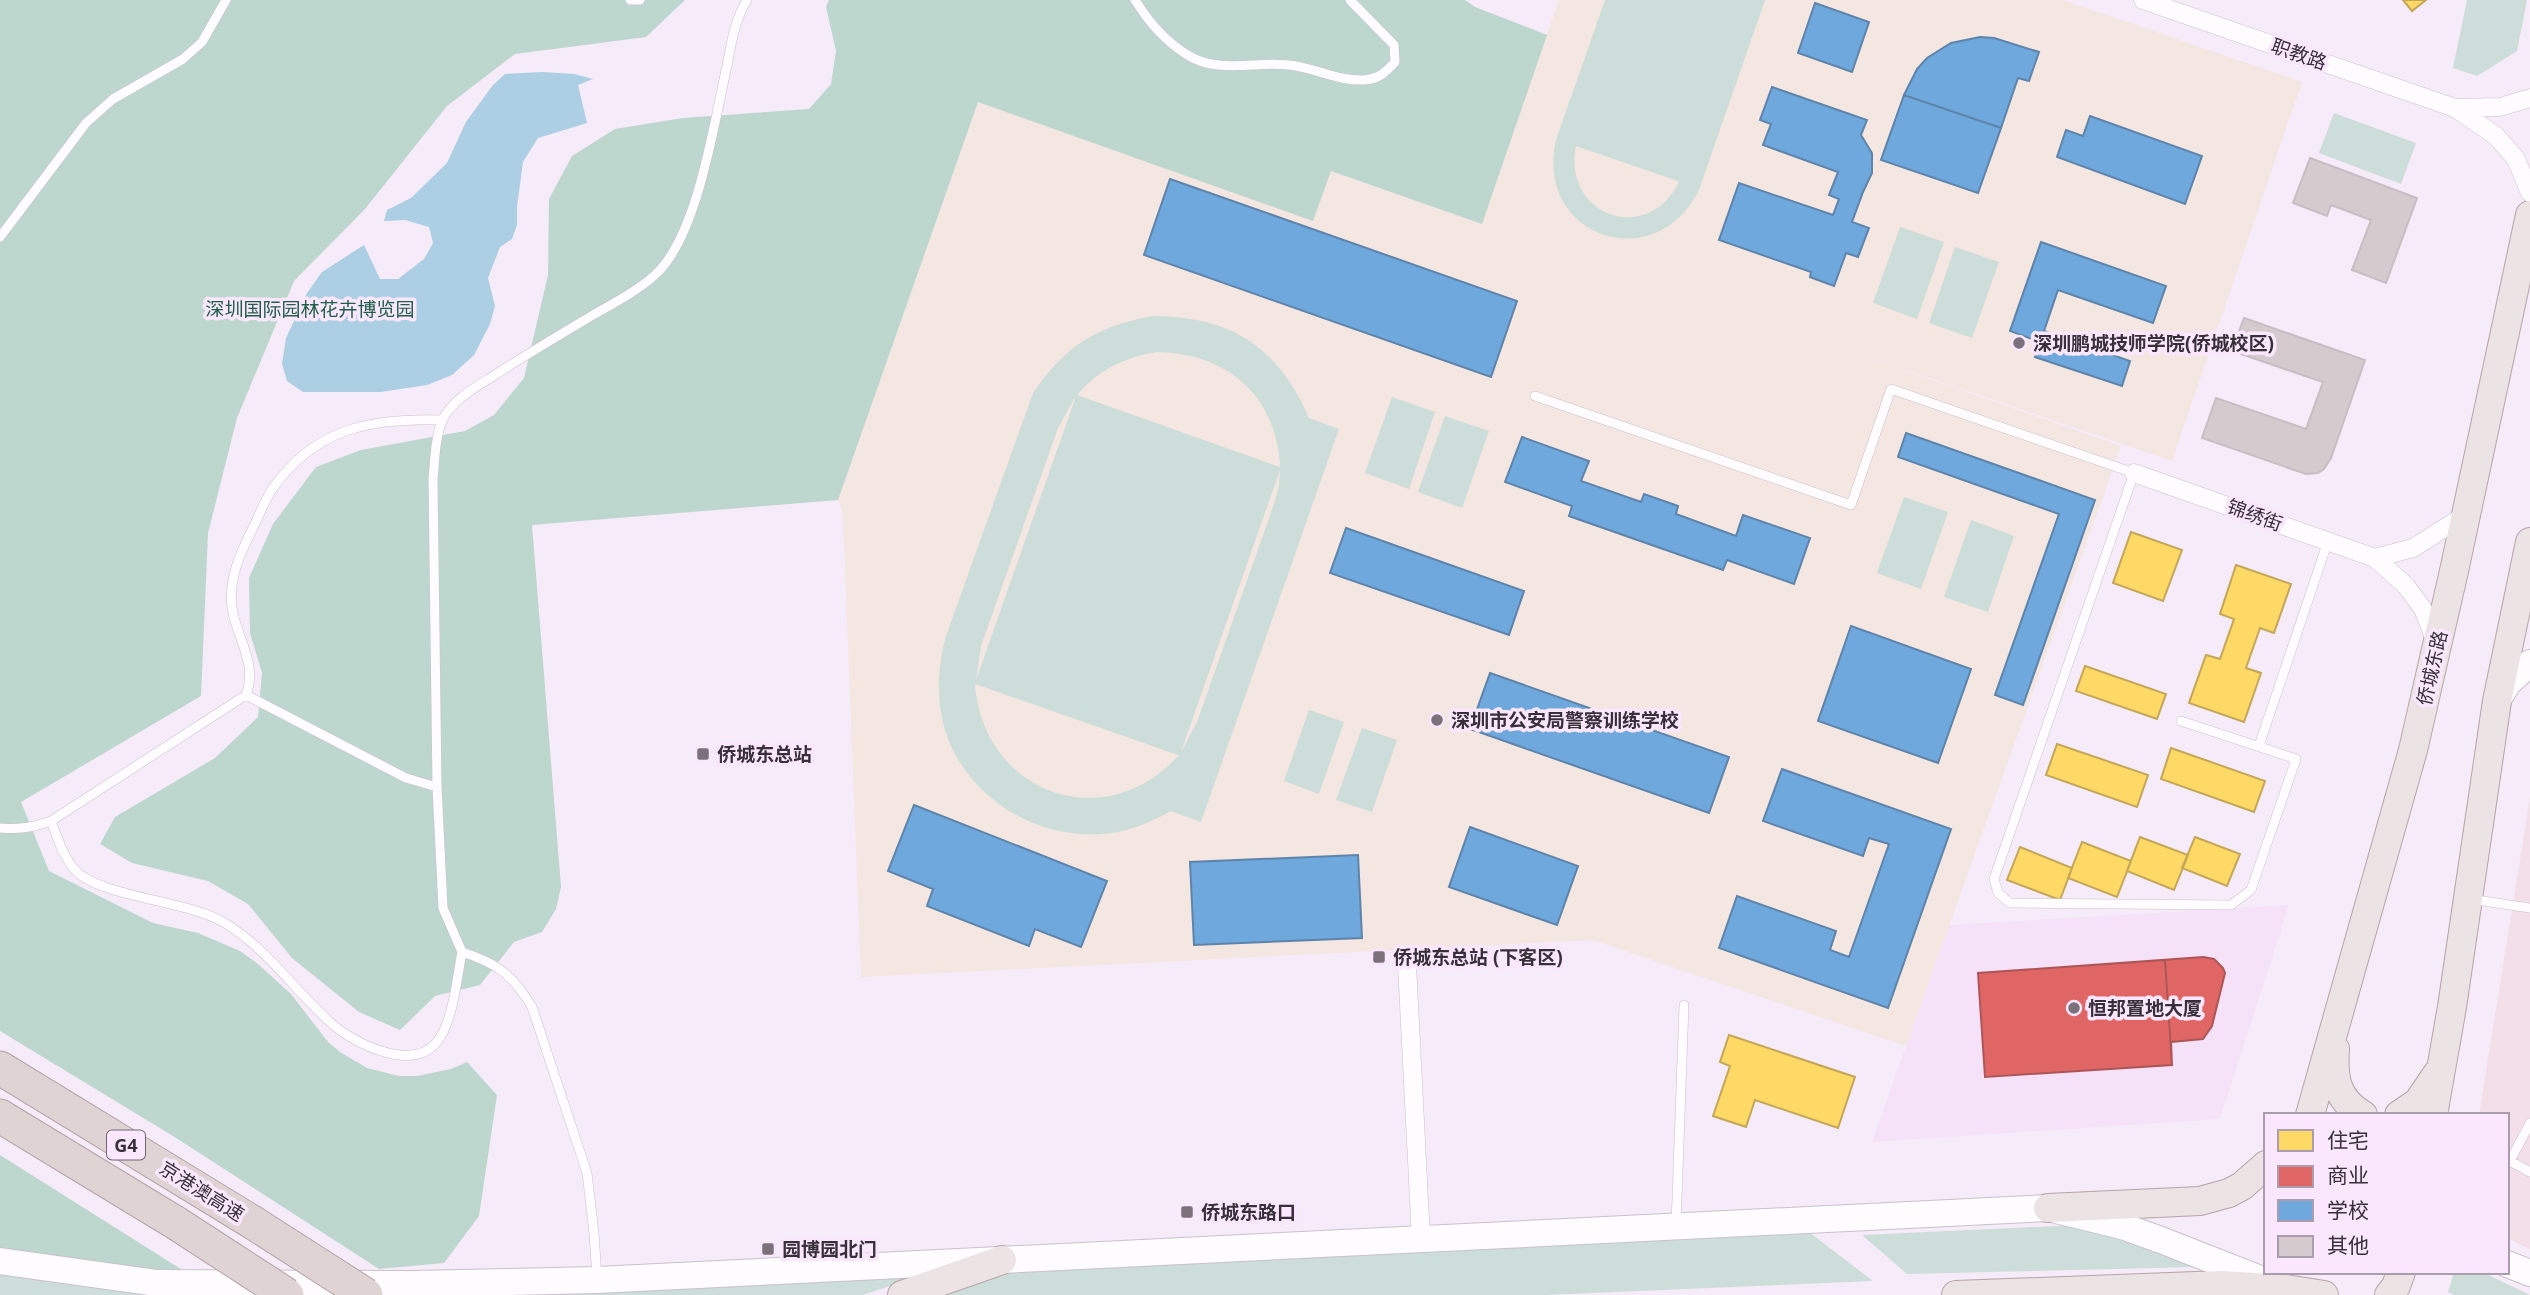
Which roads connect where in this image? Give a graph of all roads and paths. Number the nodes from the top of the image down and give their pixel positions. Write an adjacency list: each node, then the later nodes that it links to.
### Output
1 (226, 0): 12 (lane)
2 (631, 0): 3 (lane)
3 (640, 0)
4 (747, 0): 14 (lane)
5 (1135, 0): 6 (lane)
6 (1350, 0)
7 (2143, 0): 9 (street, 职教路)
8 (2530, 98): 9 (street, 职教路)
9 (2455, 108): 10 (street, 职教路)
10 (2530, 193)
11 (2530, 215): 16 (main road, 侨城东路)
12 (0, 237)
13 (1535, 396): 15 (lane)
14 (443, 420): 22 (lane); 26 (lane)
15 (2134, 473): 17 (street, 锦绣街); 25 (lane)
16 (2466, 514): 18 (street); 20 (main road, 侨城东路)
17 (2328, 541): 18 (street, 锦绣街); 25 (lane)
18 (2375, 558): 20 (street, 锦绣街)
19 (2529, 561): 23 (main road)
20 (2437, 646): 34 (main road, 侨城东路)
21 (2530, 663): 23 (main road)
22 (246, 695): 26 (lane); 27 (lane)
23 (2497, 701): 29 (main road)
24 (2182, 720): 25 (lane)
25 (2259, 746)
26 (437, 787): 31 (lane)
27 (51, 821): 28 (lane); 31 (lane)
28 (0, 828)
29 (2468, 898): 30 (lane); 35 (main road)
30 (2530, 908)
31 (463, 952): 53 (lane)
32 (1407, 965): 47 (street)
33 (1684, 1005): 46 (lane)
34 (2339, 1008): 37 (main road, 侨城东路); 38 (main road)
35 (2442, 1066): 39 (main road); 40 (main road)
36 (0, 1068): 56 (highway, 京港澳高速 / G4, bridge)
37 (2309, 1109)
38 (2359, 1113)
39 (2402, 1113)
40 (2433, 1113)
41 (0, 1116): 55 (highway, G4, bridge)
42 (2530, 1123): 44 (lane)
43 (2264, 1167): 45 (main road)
44 (2530, 1172)
45 (2048, 1208): 46 (main road); 54 (main road)
46 (1676, 1226): 47 (main road)
47 (1421, 1239): 48 (main road)
48 (1002, 1260): 53 (main road); 57 (main road)
49 (0, 1261): 53 (main road)
50 (2509, 1265): 51 (main road)
51 (2530, 1273)
52 (2399, 1274): 60 (main road)
53 (597, 1280)
54 (2287, 1285): 58 (main road); 59 (main road)
55 (287, 1295)
56 (366, 1295)
57 (902, 1295)
58 (1956, 1295)
59 (2324, 1295)
60 (2389, 1295)

